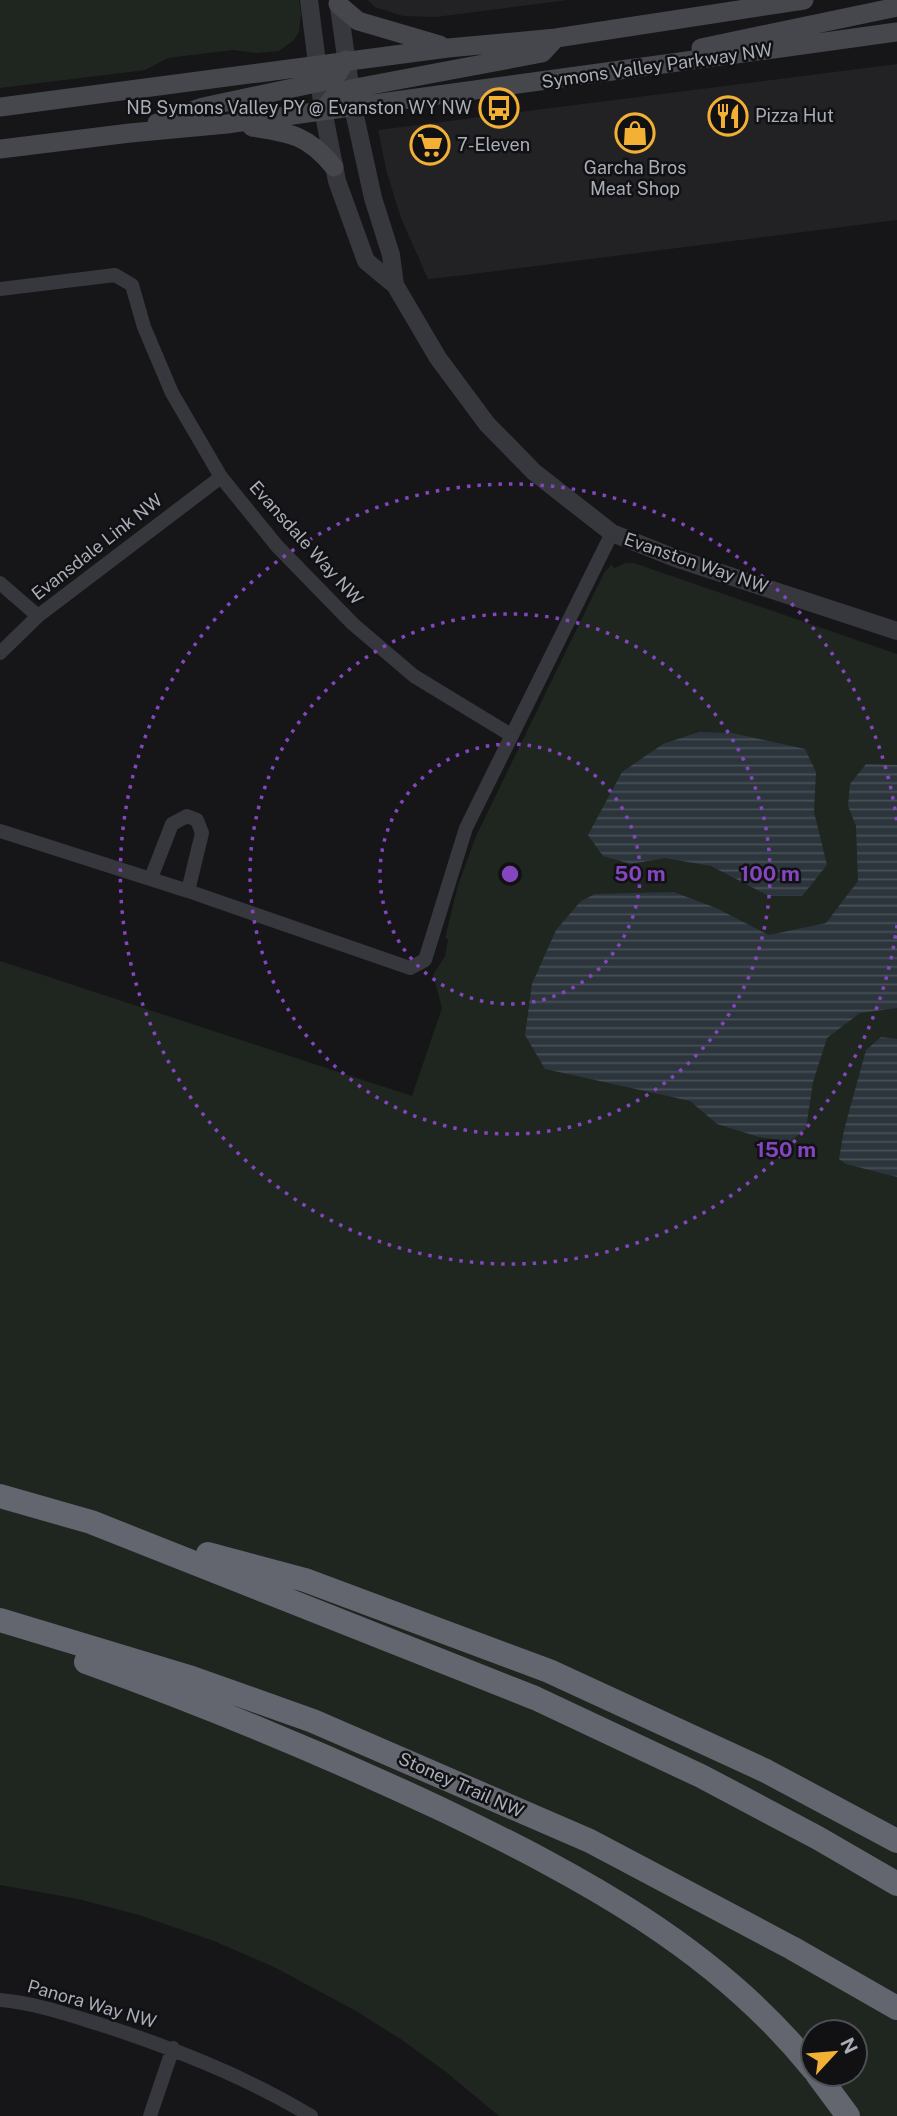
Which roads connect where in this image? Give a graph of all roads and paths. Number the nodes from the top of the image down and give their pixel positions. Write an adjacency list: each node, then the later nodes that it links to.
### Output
1 (309, 0): 10 (street, Evanston Way NW)
2 (804, 0): 6 (main road)
3 (338, 2): 7 (main road); 8 (street, Evanston Way NW)
4 (897, 7): 9 (main road)
5 (897, 32): 9 (main road, Symons Valley Parkway NW)
6 (556, 38): 7 (main road); 11 (main road)
7 (448, 47): 8 (main road)
8 (346, 60): 10 (main road); 11 (street, Evanston Way NW)
9 (643, 68): 11 (main road, Symons Valley Parkway NW)
10 (320, 73): 12 (main road); 13 (street, Evanston Way NW); 15 (main road)
11 (351, 98): 13 (main road); 18 (street, Evanston Way NW)
12 (0, 107)
13 (323, 110): 14 (main road); 17 (street, Evanston Way NW)
14 (227, 124): 15 (main road); 17 (main road)
15 (130, 133): 16 (main road)
16 (0, 149)
17 (334, 167): 18 (street, Evanston Way NW)
18 (395, 285): 21 (street, Evanston Way NW)
19 (0, 289): 20 (street, Evansdale Way NW)
20 (221, 477): 23 (street, Evansdale Link NW); 26 (street, Evansdale Way NW)
21 (612, 533): 24 (street, Evanston Way NW); 26 (street)
22 (0, 583): 23 (street)
23 (38, 616): 25 (street, Evansdale Link NW)
24 (897, 631)
25 (0, 653)
26 (511, 735): 29 (street)
27 (0, 831): 28 (street)
28 (151, 878): 29 (street); 29 (street)
29 (188, 891)
30 (0, 1496): 31 (highway)
31 (91, 1522): 34 (highway); 35 (highway)
32 (0, 1620): 37 (highway, Stoney Trail NW)
33 (0, 1631): 39 (highway)
34 (897, 1841)
35 (897, 1884)
36 (0, 2000): 38 (street, Panora Way NW)
37 (897, 2008)
38 (173, 2048): 41 (street, Panora Way NW); 42 (street, Panora Way NW)
39 (799, 2053)
40 (827, 2088): 43 (highway)
41 (150, 2116)
42 (311, 2116)
43 (848, 2116)

